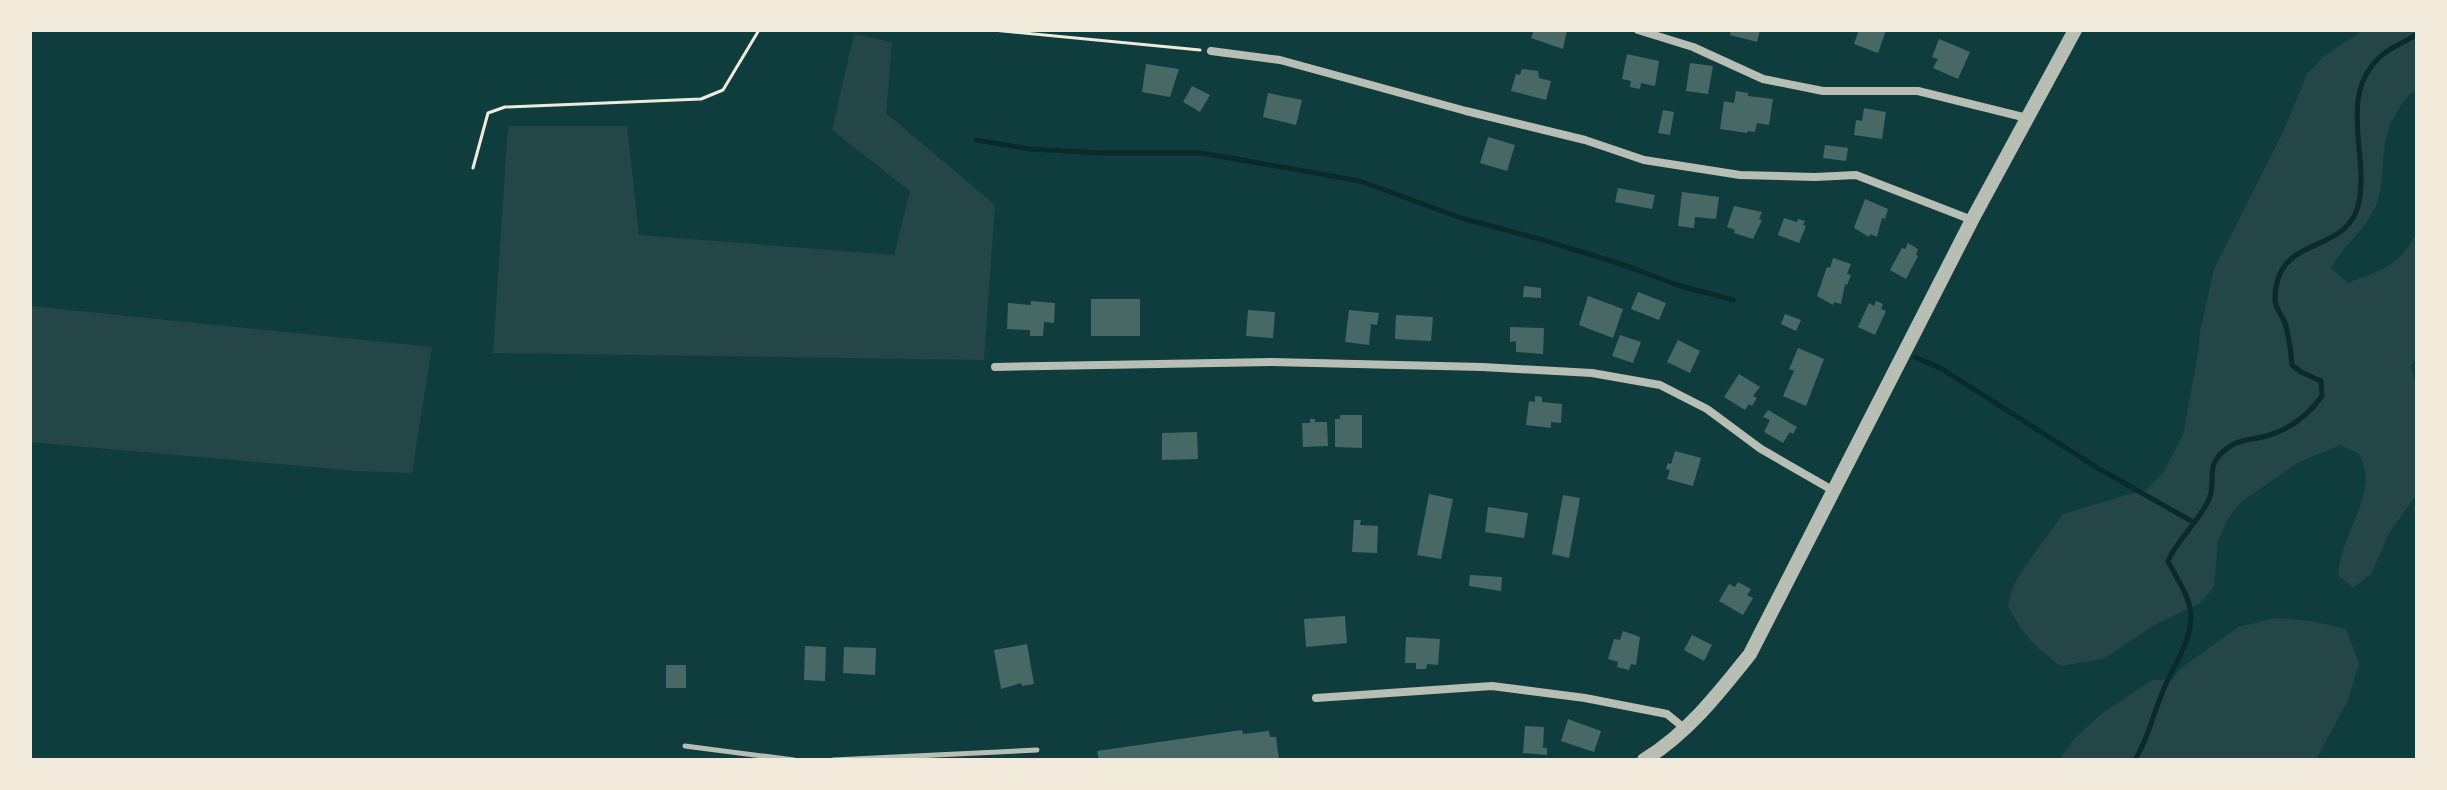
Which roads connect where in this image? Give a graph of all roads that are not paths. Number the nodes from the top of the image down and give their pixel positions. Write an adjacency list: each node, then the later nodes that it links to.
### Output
1 (1638, 30): 4 (street)
2 (2075, 30): 4 (street)
3 (1211, 51): 5 (street)
4 (2027, 118): 5 (street)
5 (1972, 220): 7 (street)
6 (995, 367): 7 (street)
7 (1834, 491): 9 (street)
8 (1316, 698): 9 (street)
9 (1684, 728): 14 (street)
10 (685, 746): 12 (lane)
11 (1037, 750): 13 (lane)
12 (794, 760)
13 (833, 760)
14 (1644, 760)

